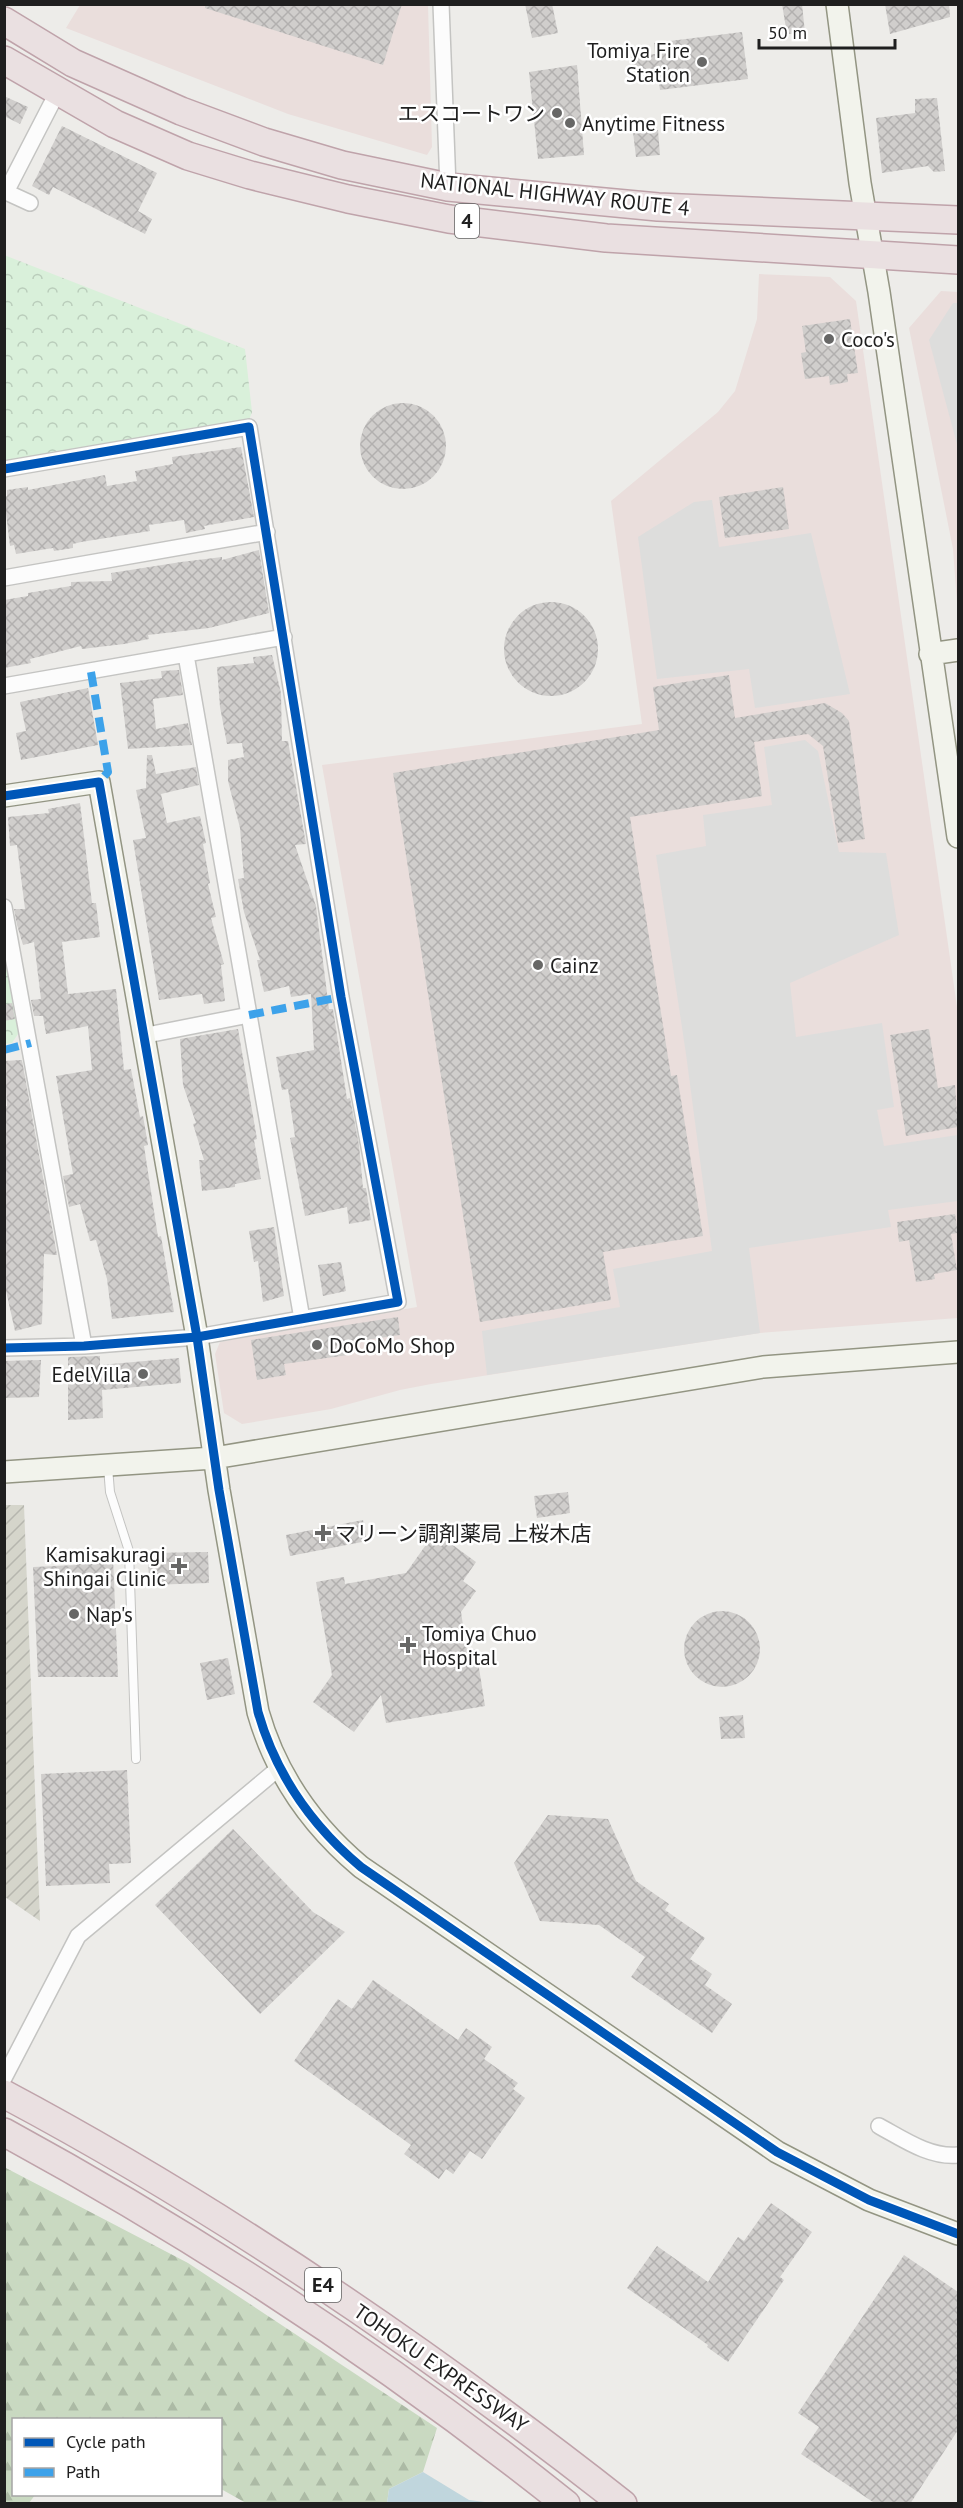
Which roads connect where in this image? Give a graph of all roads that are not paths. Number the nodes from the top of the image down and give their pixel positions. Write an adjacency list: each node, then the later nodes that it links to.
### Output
1 (441, 4): 6 (street)
2 (837, 4): 8 (street)
3 (4, 21): 6 (highway, NATIONAL HIGHWAY ROUTE 4 / 4)
4 (4, 60): 5 (highway, NATIONAL HIGHWAY ROUTE 4 / 4)
5 (57, 93): 7 (street); 10 (highway, NATIONAL HIGHWAY ROUTE 4 / 4)
6 (447, 187): 8 (highway, NATIONAL HIGHWAY ROUTE 4 / 4)
7 (30, 203)
8 (866, 217): 9 (highway, NATIONAL HIGHWAY ROUTE 4 / 4); 10 (street)
9 (958, 220)
10 (873, 254): 11 (highway, NATIONAL HIGHWAY ROUTE 4 / 4); 17 (street)
11 (958, 260)
12 (4, 469): 13 (street)
13 (267, 532): 14 (street); 15 (street)
14 (4, 578)
15 (284, 637): 18 (street); 25 (street)
16 (958, 650): 17 (street)
17 (930, 654): 21 (street)
18 (186, 655): 19 (street); 23 (street)
19 (4, 686)
20 (4, 796): 24 (street)
21 (958, 837)
22 (4, 908): 27 (street)
23 (249, 1015): 24 (street); 25 (street)
24 (142, 1036): 26 (street)
25 (302, 1319): 26 (street)
26 (197, 1336): 27 (street); 30 (street)
27 (84, 1346): 28 (street)
28 (4, 1348)
29 (958, 1352): 30 (street)
30 (214, 1458): 31 (street); 34 (street)
31 (108, 1466): 32 (street); 33 (lane)
32 (4, 1472)
33 (136, 1759)
34 (279, 1768): 35 (street); 40 (street)
35 (4, 2078)
36 (4, 2094): 42 (highway, TOHOKU EXPRESSWAY / E4)
37 (879, 2126): 39 (street)
38 (4, 2132): 41 (highway, TOHOKU EXPRESSWAY / E4)
39 (958, 2155)
40 (958, 2234)
41 (566, 2504)
42 (623, 2504)

